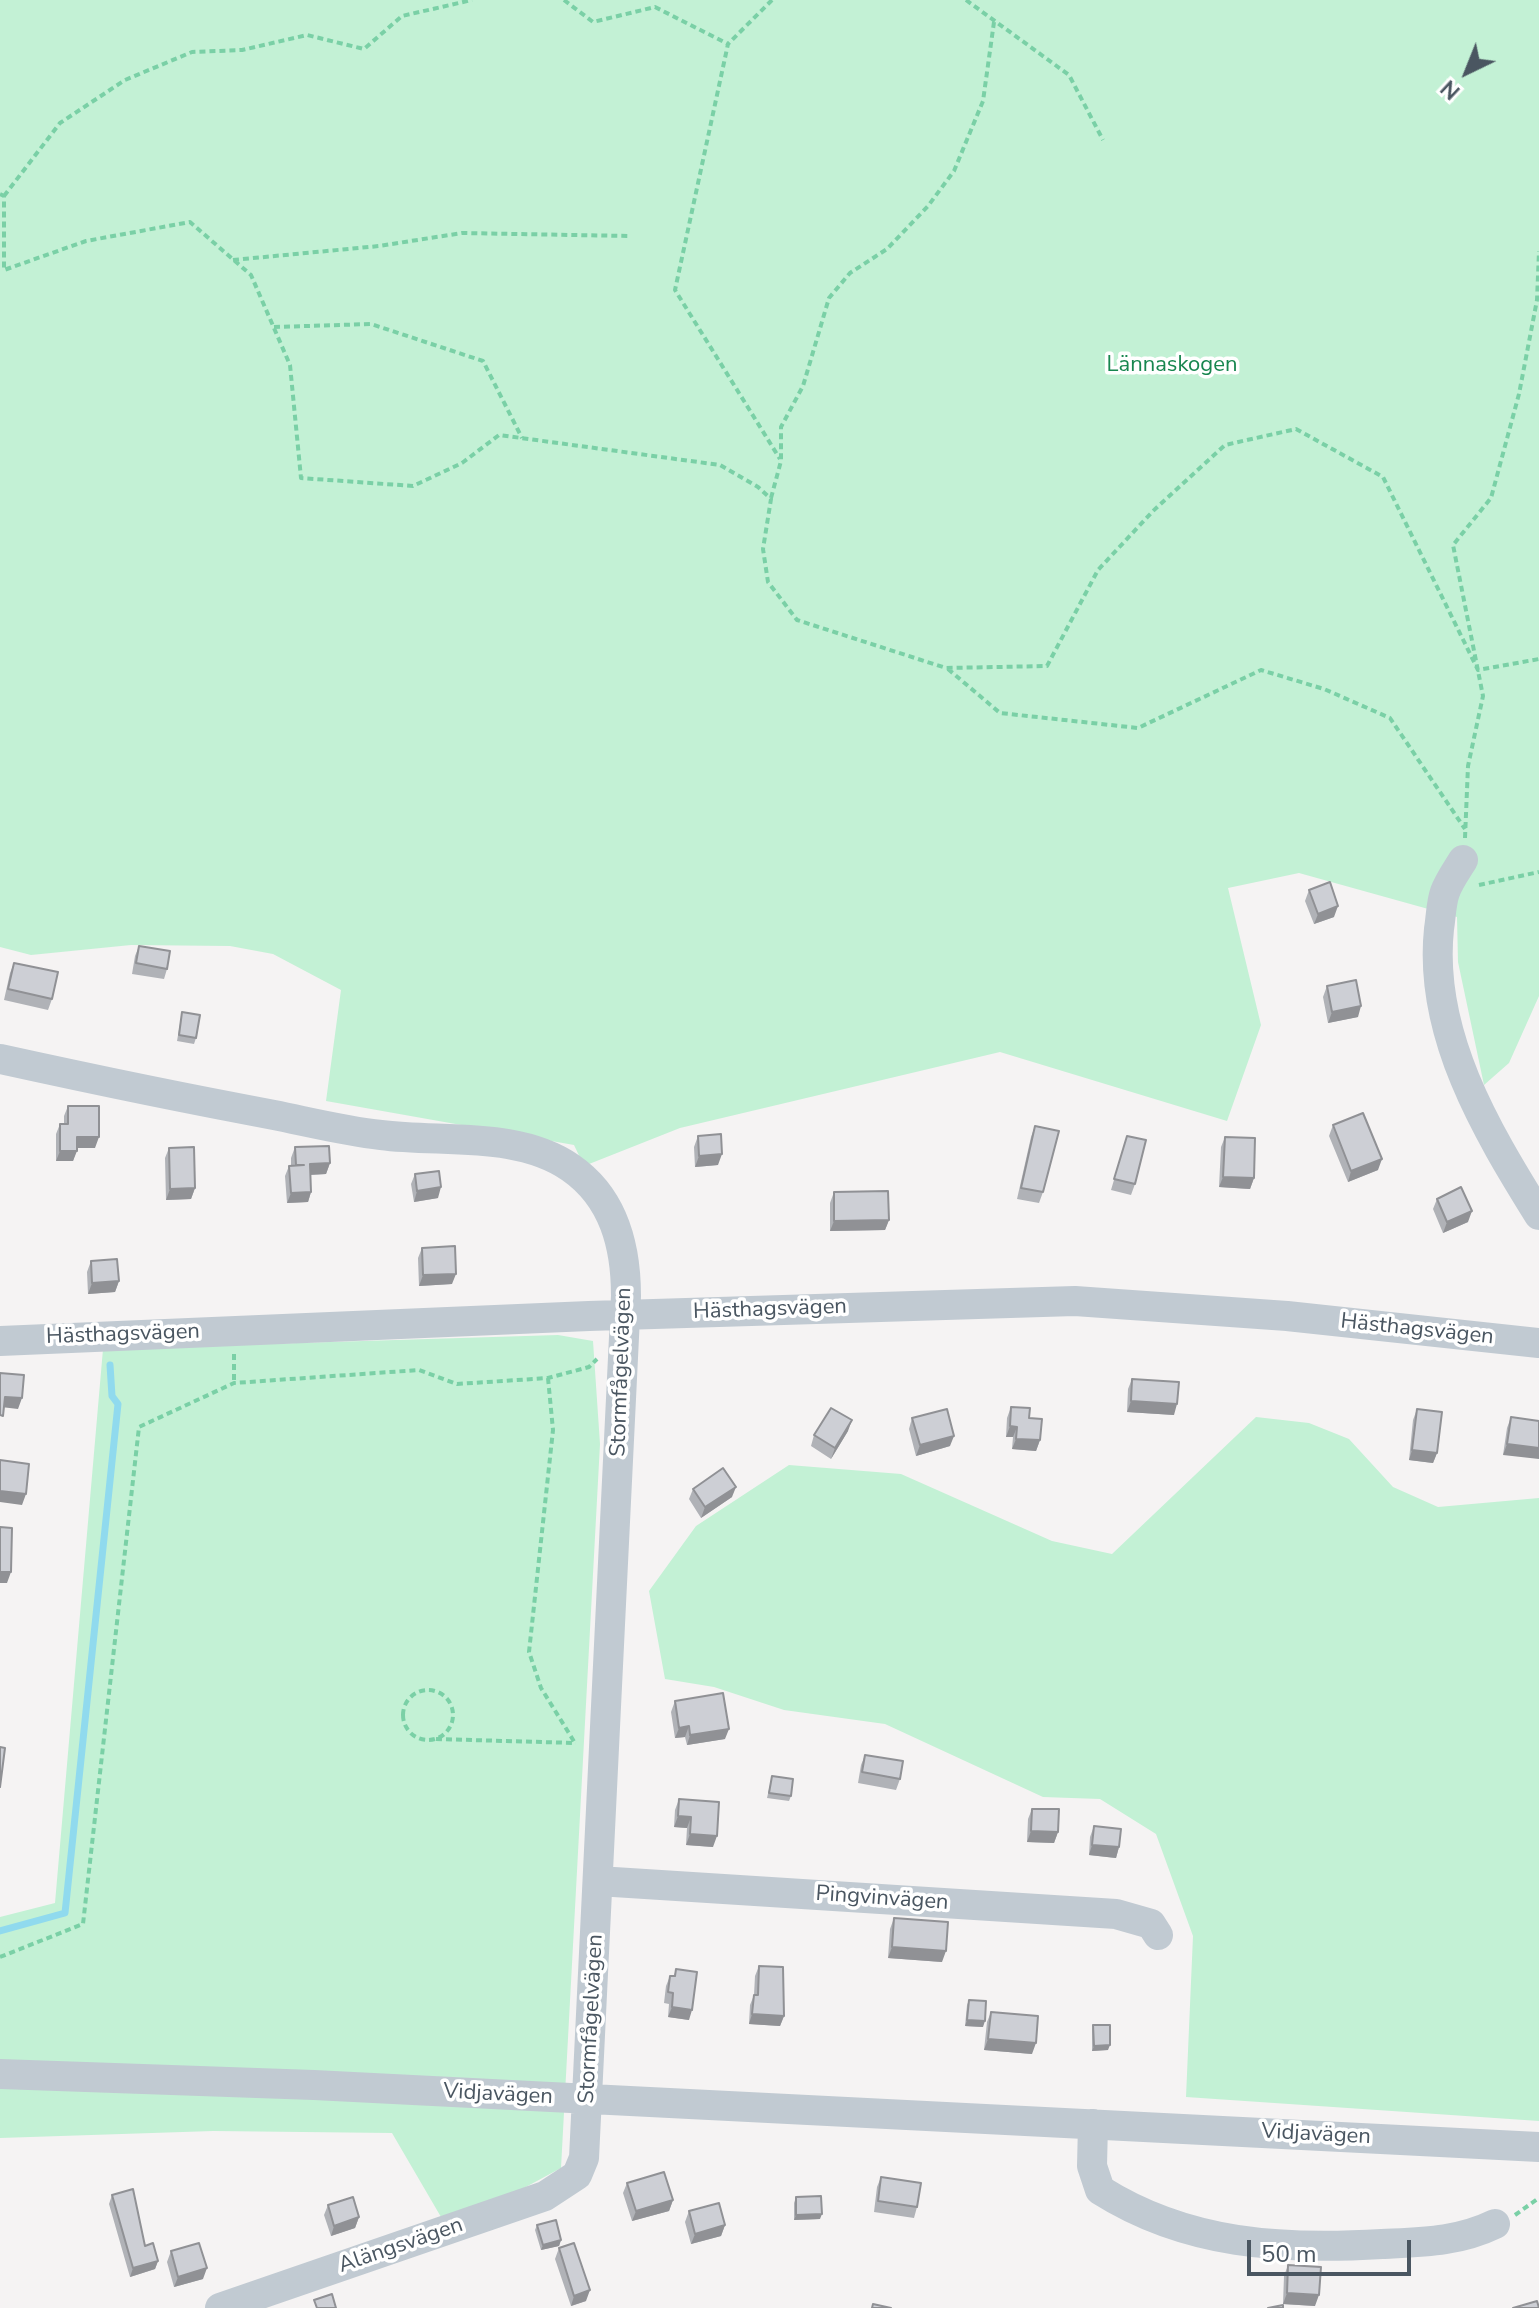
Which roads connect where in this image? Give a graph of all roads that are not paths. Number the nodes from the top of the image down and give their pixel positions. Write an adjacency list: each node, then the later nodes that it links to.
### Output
1 (1464, 845): 3 (street)
2 (0, 1059): 4 (street, Stormfågelvägen)
3 (1539, 1215)
4 (625, 1316): 5 (street, Hästhagsvägen); 6 (street, Hästhagsvägen); 7 (street, Stormfågelvägen)
5 (0, 1341)
6 (1539, 1343)
7 (598, 1881): 8 (street, Pingvinvägen); 10 (street, Stormfågelvägen)
8 (1158, 1935)
9 (0, 2074): 10 (street, Vidjavägen)
10 (586, 2100): 11 (street, Vidjavägen); 13 (street, Stormfågelvägen)
11 (1093, 2124): 12 (street, Vidjavägen); 14 (street)
12 (1539, 2147)
13 (577, 2175): 15 (street, Alängsvägen)
14 (1495, 2224)
15 (220, 2308)

